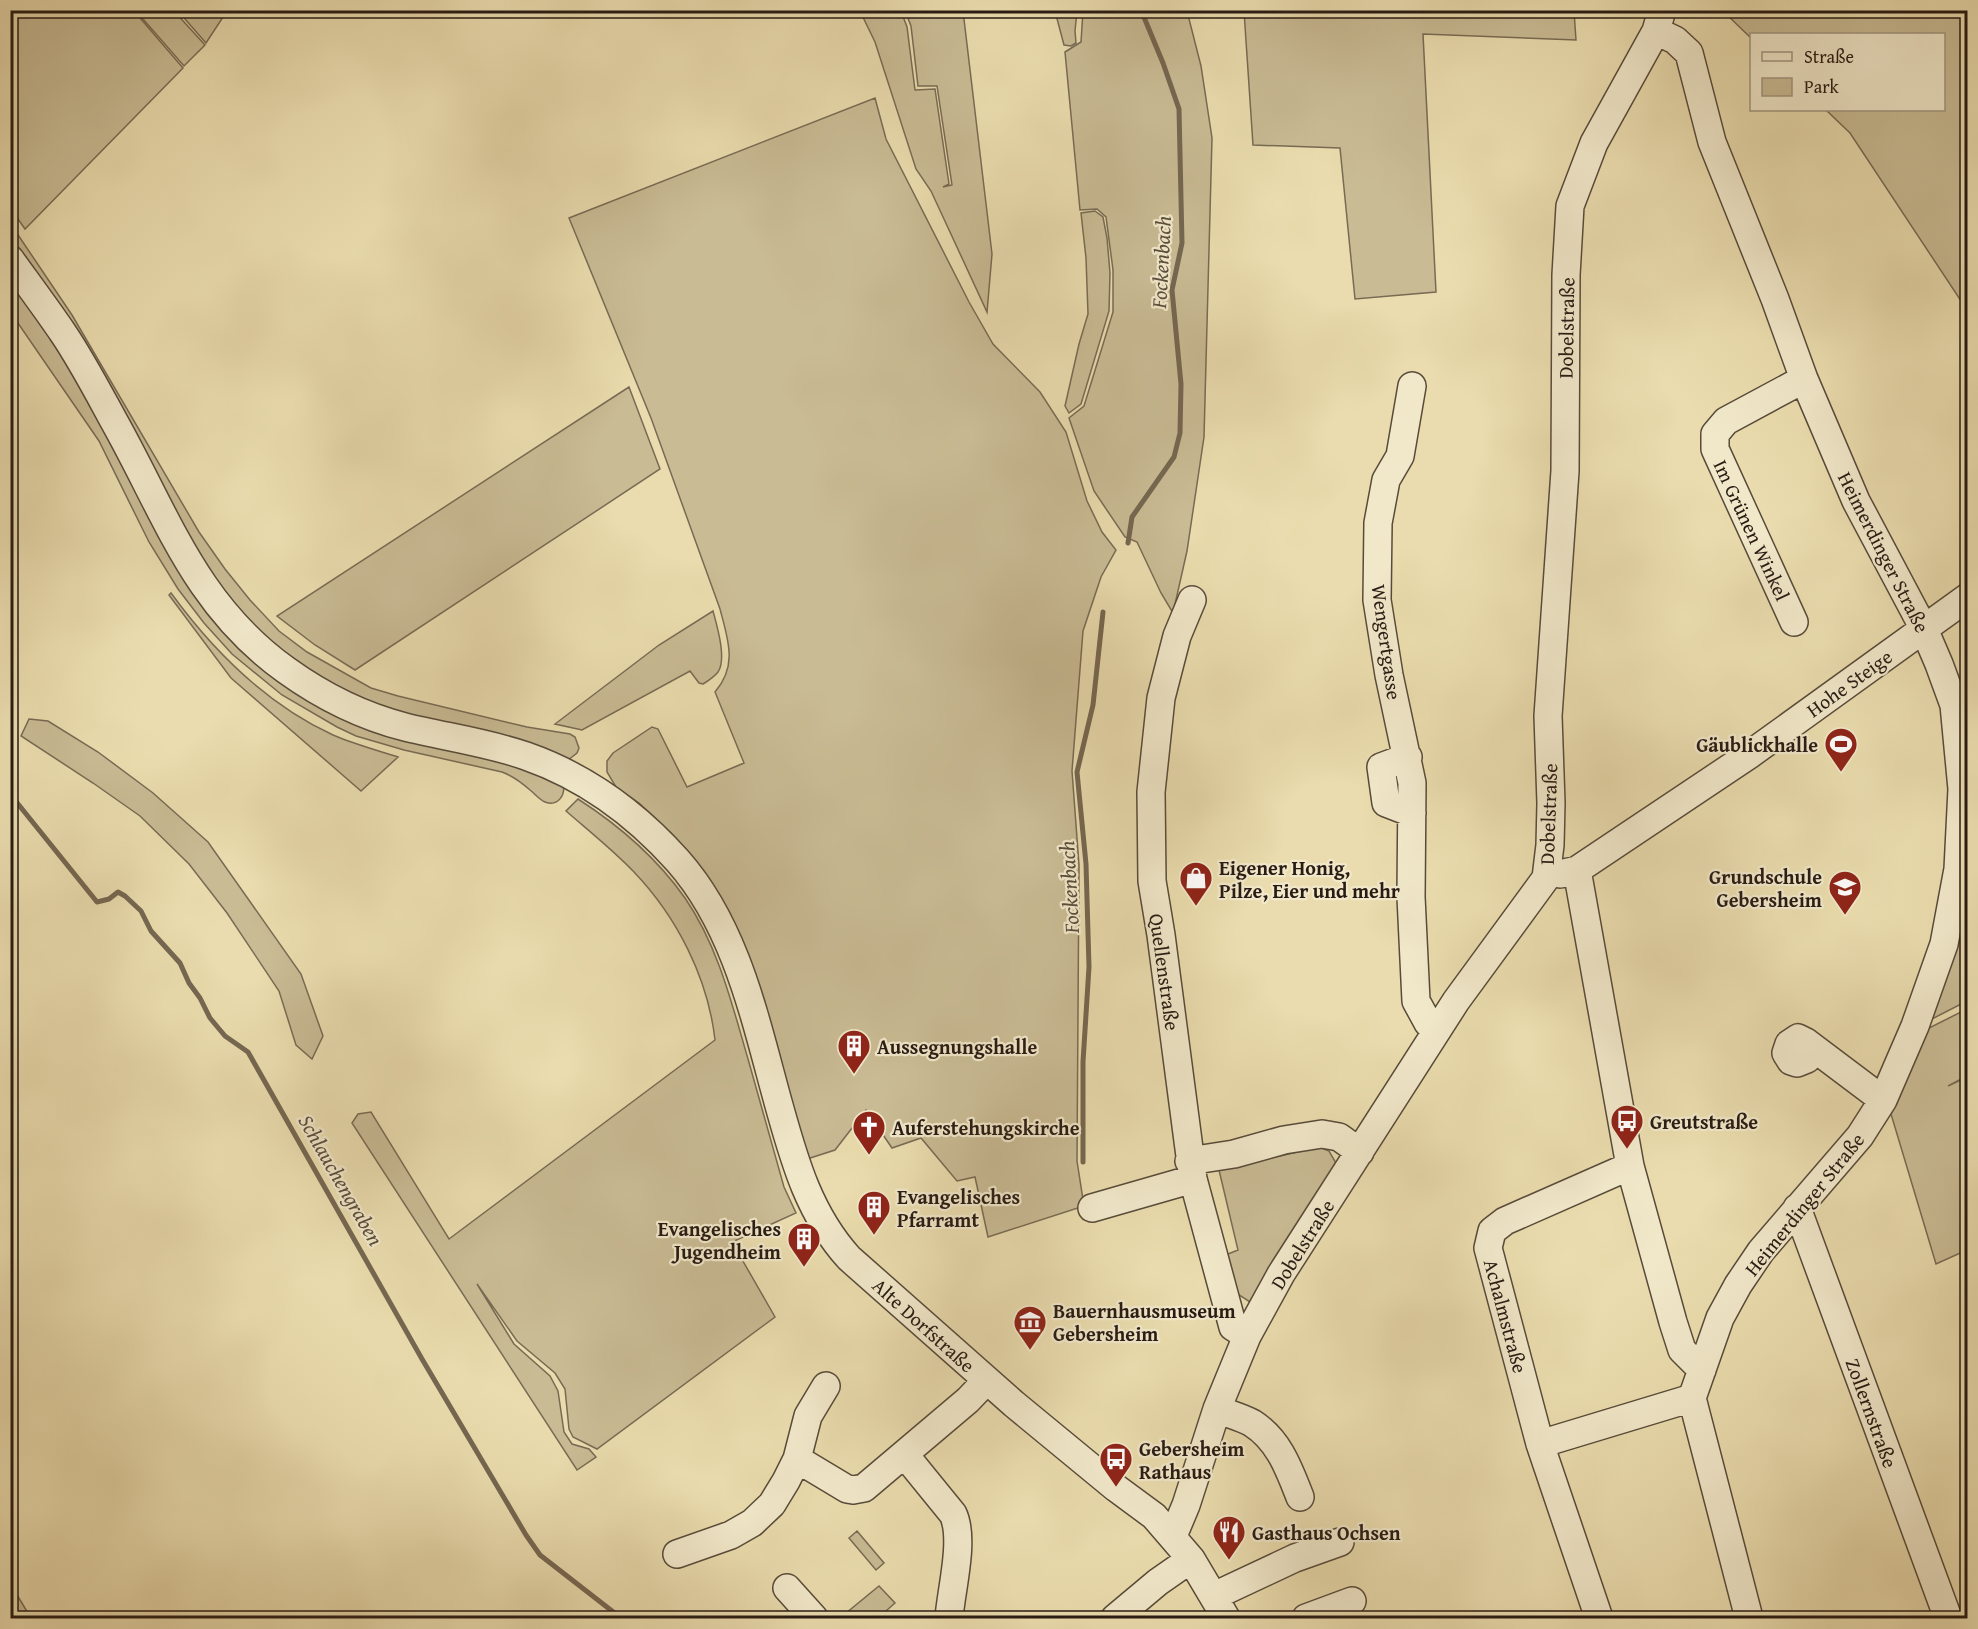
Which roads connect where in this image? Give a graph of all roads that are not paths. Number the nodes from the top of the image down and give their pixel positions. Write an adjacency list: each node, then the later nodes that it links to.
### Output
1 (1659, 21): 3 (street, Heimerdinger Straße); 10 (street, Dobelstraße)
2 (10, 259): 21 (street, Alte Dorfstraße)
3 (1804, 379): 7 (street, Im Grünen Winkel); 8 (street, Heimerdinger Straße)
4 (1412, 386): 11 (street, Wengertgasse)
5 (1968, 597): 8 (street, Hohe Steige)
6 (1192, 600): 16 (street, Quellenstraße)
7 (1794, 622)
8 (1924, 629): 9 (street, Hohe Steige); 13 (street, Heimerdinger Straße)
9 (1577, 870): 10 (street, Hohe Steige); 15 (street)
10 (1546, 878): 11 (street, Dobelstraße)
11 (1436, 1032): 14 (street, Dobelstraße)
12 (1815, 1049): 13 (street)
13 (1883, 1100): 18 (street, Heimerdinger Straße)
14 (1360, 1152): 16 (street); 19 (street, Dobelstraße)
15 (1630, 1166): 20 (street); 25 (street, Achalmstraße)
16 (1191, 1170): 17 (street); 19 (street, Quellenstraße)
17 (1092, 1208)
18 (1797, 1208): 20 (street, Heimerdinger Straße); 42 (street, Zollernstraße)
19 (1247, 1336): 24 (street, Dobelstraße)
20 (1702, 1370): 23 (street, Heimerdinger Straße)
21 (987, 1380): 26 (street); 29 (street, Alte Dorfstraße)
22 (826, 1386): 27 (street)
23 (1692, 1398): 25 (street); 41 (street)
24 (1216, 1409): 28 (street); 29 (street, Dobelstraße)
25 (1540, 1444): 40 (street, Achalmstraße)
26 (905, 1455): 27 (street); 37 (street)
27 (797, 1459): 31 (street)
28 (1300, 1497)
29 (1173, 1536): 32 (street, Alte Dorfstraße)
30 (1340, 1542): 35 (street, Alte Dorfstraße)
31 (677, 1554)
32 (1191, 1559): 35 (street, Alte Dorfstraße); 38 (street)
33 (787, 1588): 36 (street)
34 (1352, 1601): 39 (street)
35 (1220, 1607)
36 (814, 1618)
37 (949, 1618)
38 (1115, 1618)
39 (1306, 1618)
40 (1599, 1618)
41 (1749, 1618)
42 (1948, 1618)

